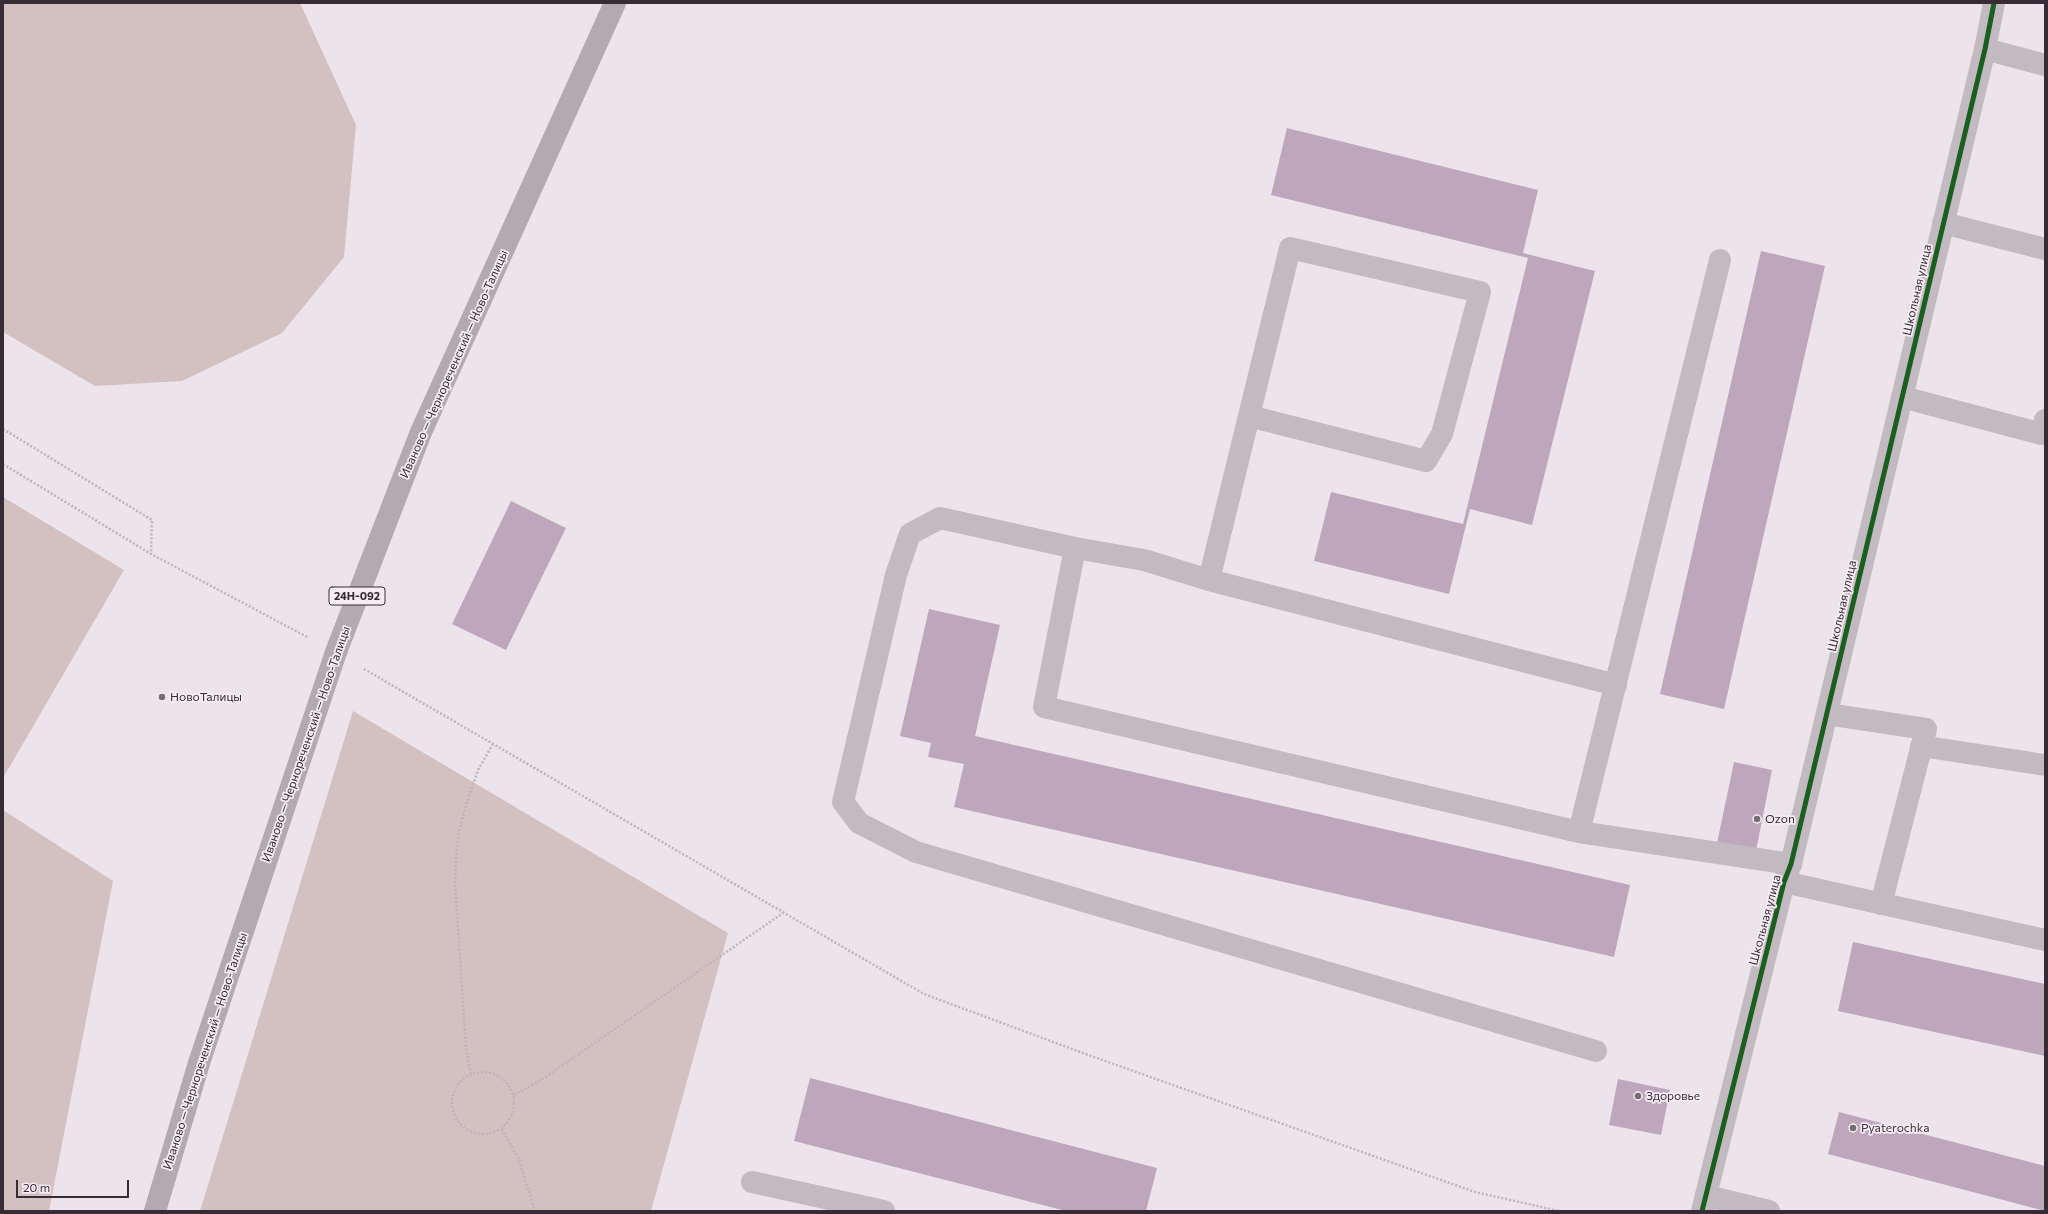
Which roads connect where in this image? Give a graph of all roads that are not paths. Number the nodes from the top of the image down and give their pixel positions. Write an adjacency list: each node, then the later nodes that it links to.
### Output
1 (615, 3): 24 (main road, Иваново — Чернореченский — Ново-Талицы / 24Н-092)
2 (1994, 3): 3 (street, Школьная улица)
3 (1985, 48): 4 (street); 5 (street, Школьная улица)
4 (2045, 66)
5 (1944, 223): 6 (street); 8 (street, Школьная улица)
6 (2045, 249)
7 (1720, 260): 13 (street)
8 (1902, 397): 10 (street); 14 (street, Школьная улица)
9 (1249, 416): 9 (street); 12 (street)
10 (2045, 420)
11 (1075, 548): 12 (street); 17 (street); 21 (street)
12 (1209, 580): 13 (street)
13 (1616, 685): 17 (street)
14 (1827, 714): 15 (street); 18 (street, Школьная улица)
15 (1921, 746): 16 (street); 19 (street)
16 (2045, 765)
17 (1579, 832): 18 (street)
18 (1787, 873): 19 (street); 23 (street, Школьная улица)
19 (1881, 904): 20 (street)
20 (2045, 940)
21 (1596, 1051)
22 (752, 1182): 25 (street)
23 (1704, 1203): 26 (street)
24 (155, 1211)
25 (884, 1211)
26 (1769, 1211)

